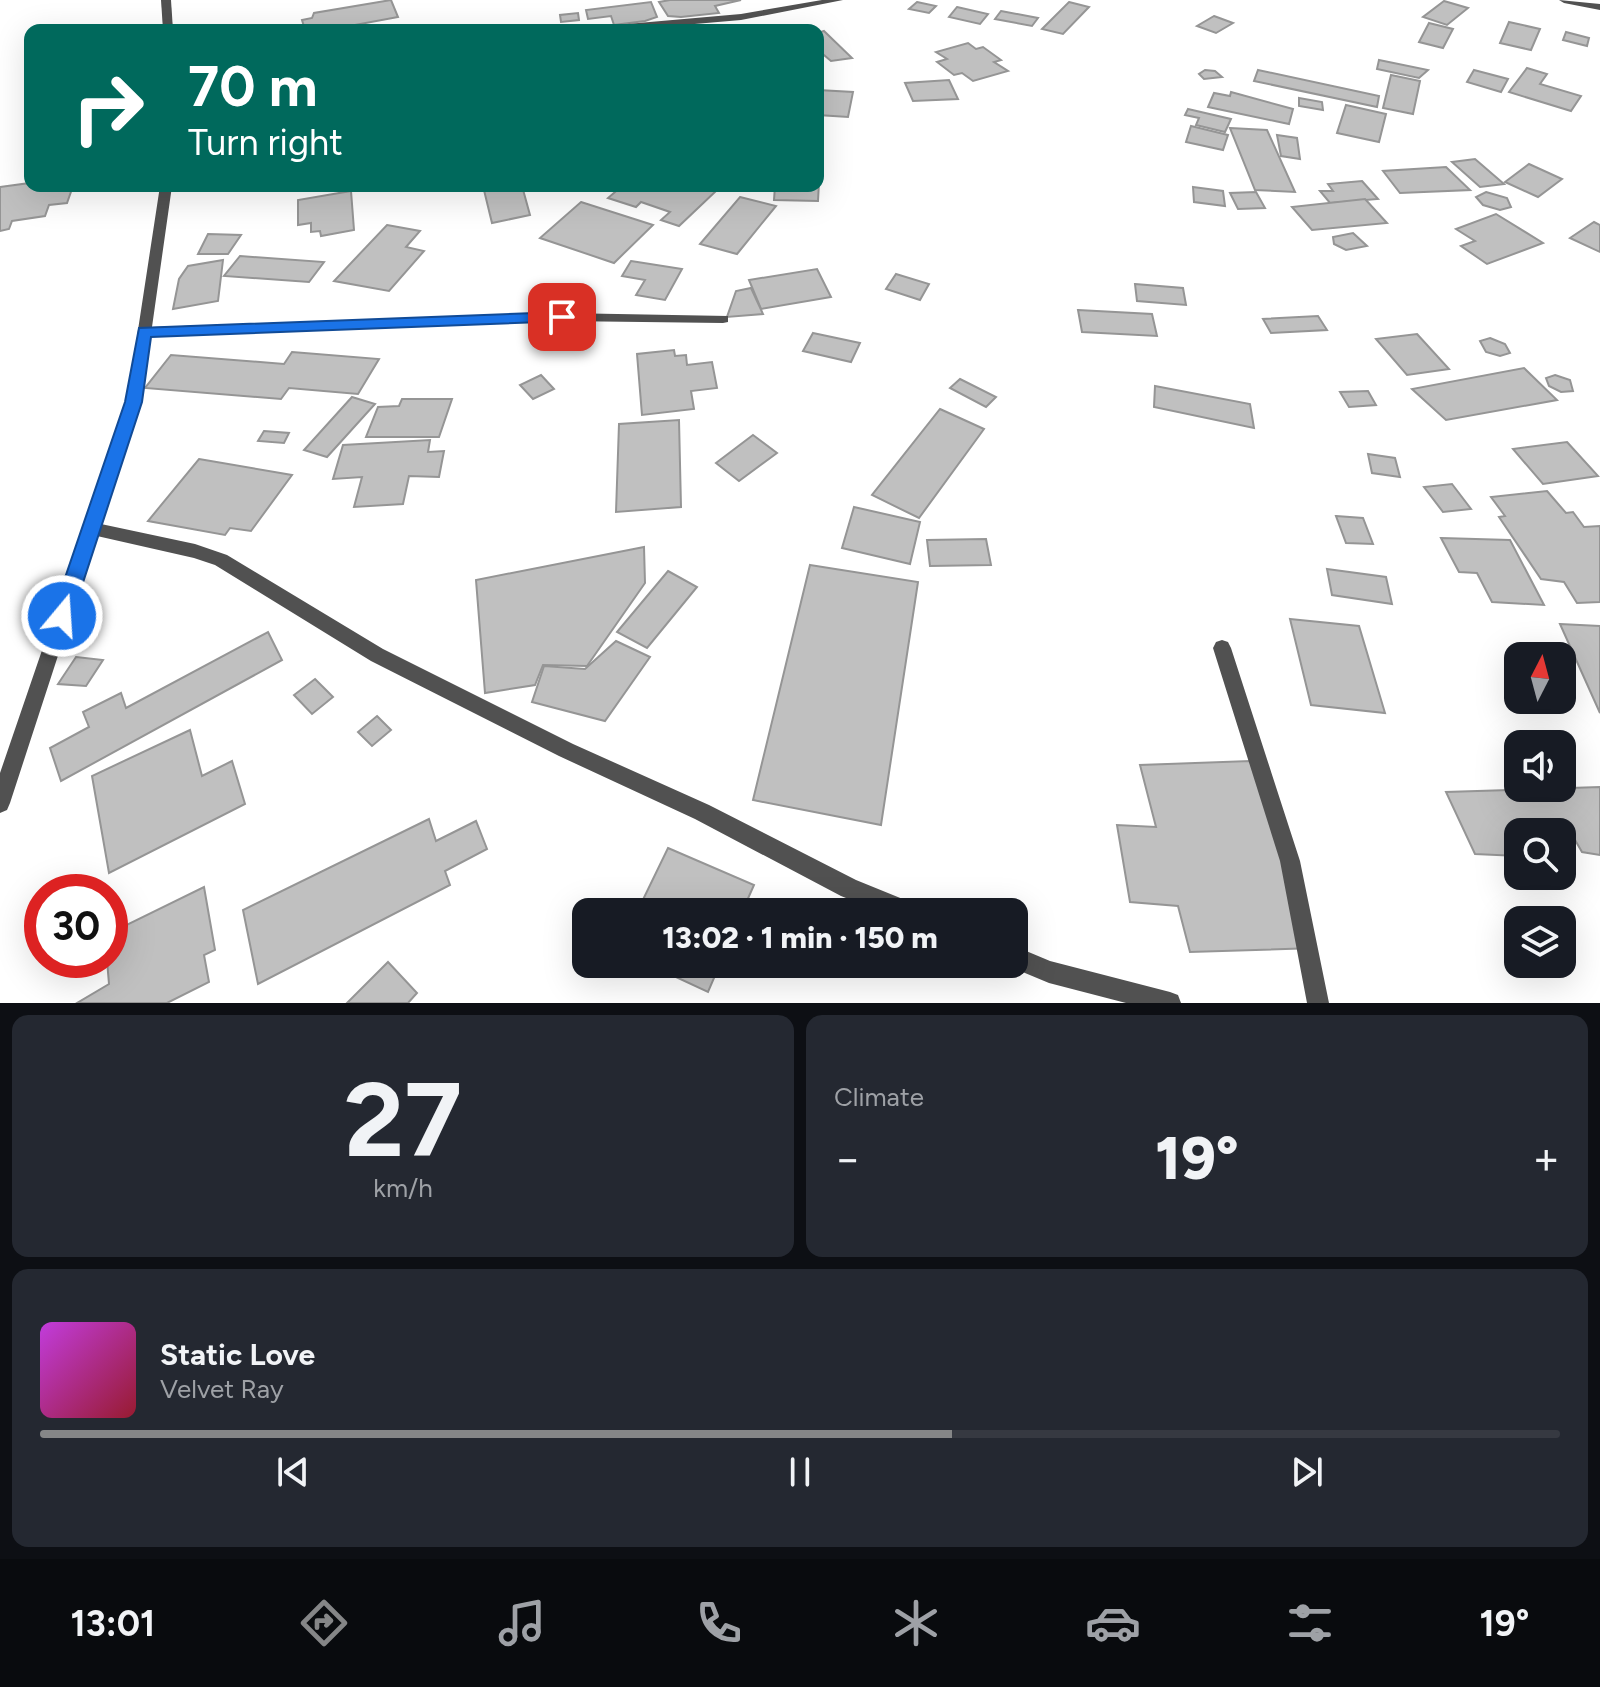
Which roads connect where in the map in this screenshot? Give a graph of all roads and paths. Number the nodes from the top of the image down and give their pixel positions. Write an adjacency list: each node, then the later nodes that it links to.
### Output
1 (166, 0): 5 (street)
2 (838, 0): 6 (street)
3 (1564, 0): 4 (street)
4 (1600, 7)
5 (168, 24)
6 (661, 24)
7 (165, 192): 9 (street)
8 (723, 319): 9 (street)
9 (144, 332): 10 (street)
10 (90, 528): 12 (street); 13 (street)
11 (1222, 648): 16 (street)
12 (0, 803)
13 (873, 898)
14 (1028, 963): 15 (street)
15 (1170, 1003)
16 (1318, 1003)

